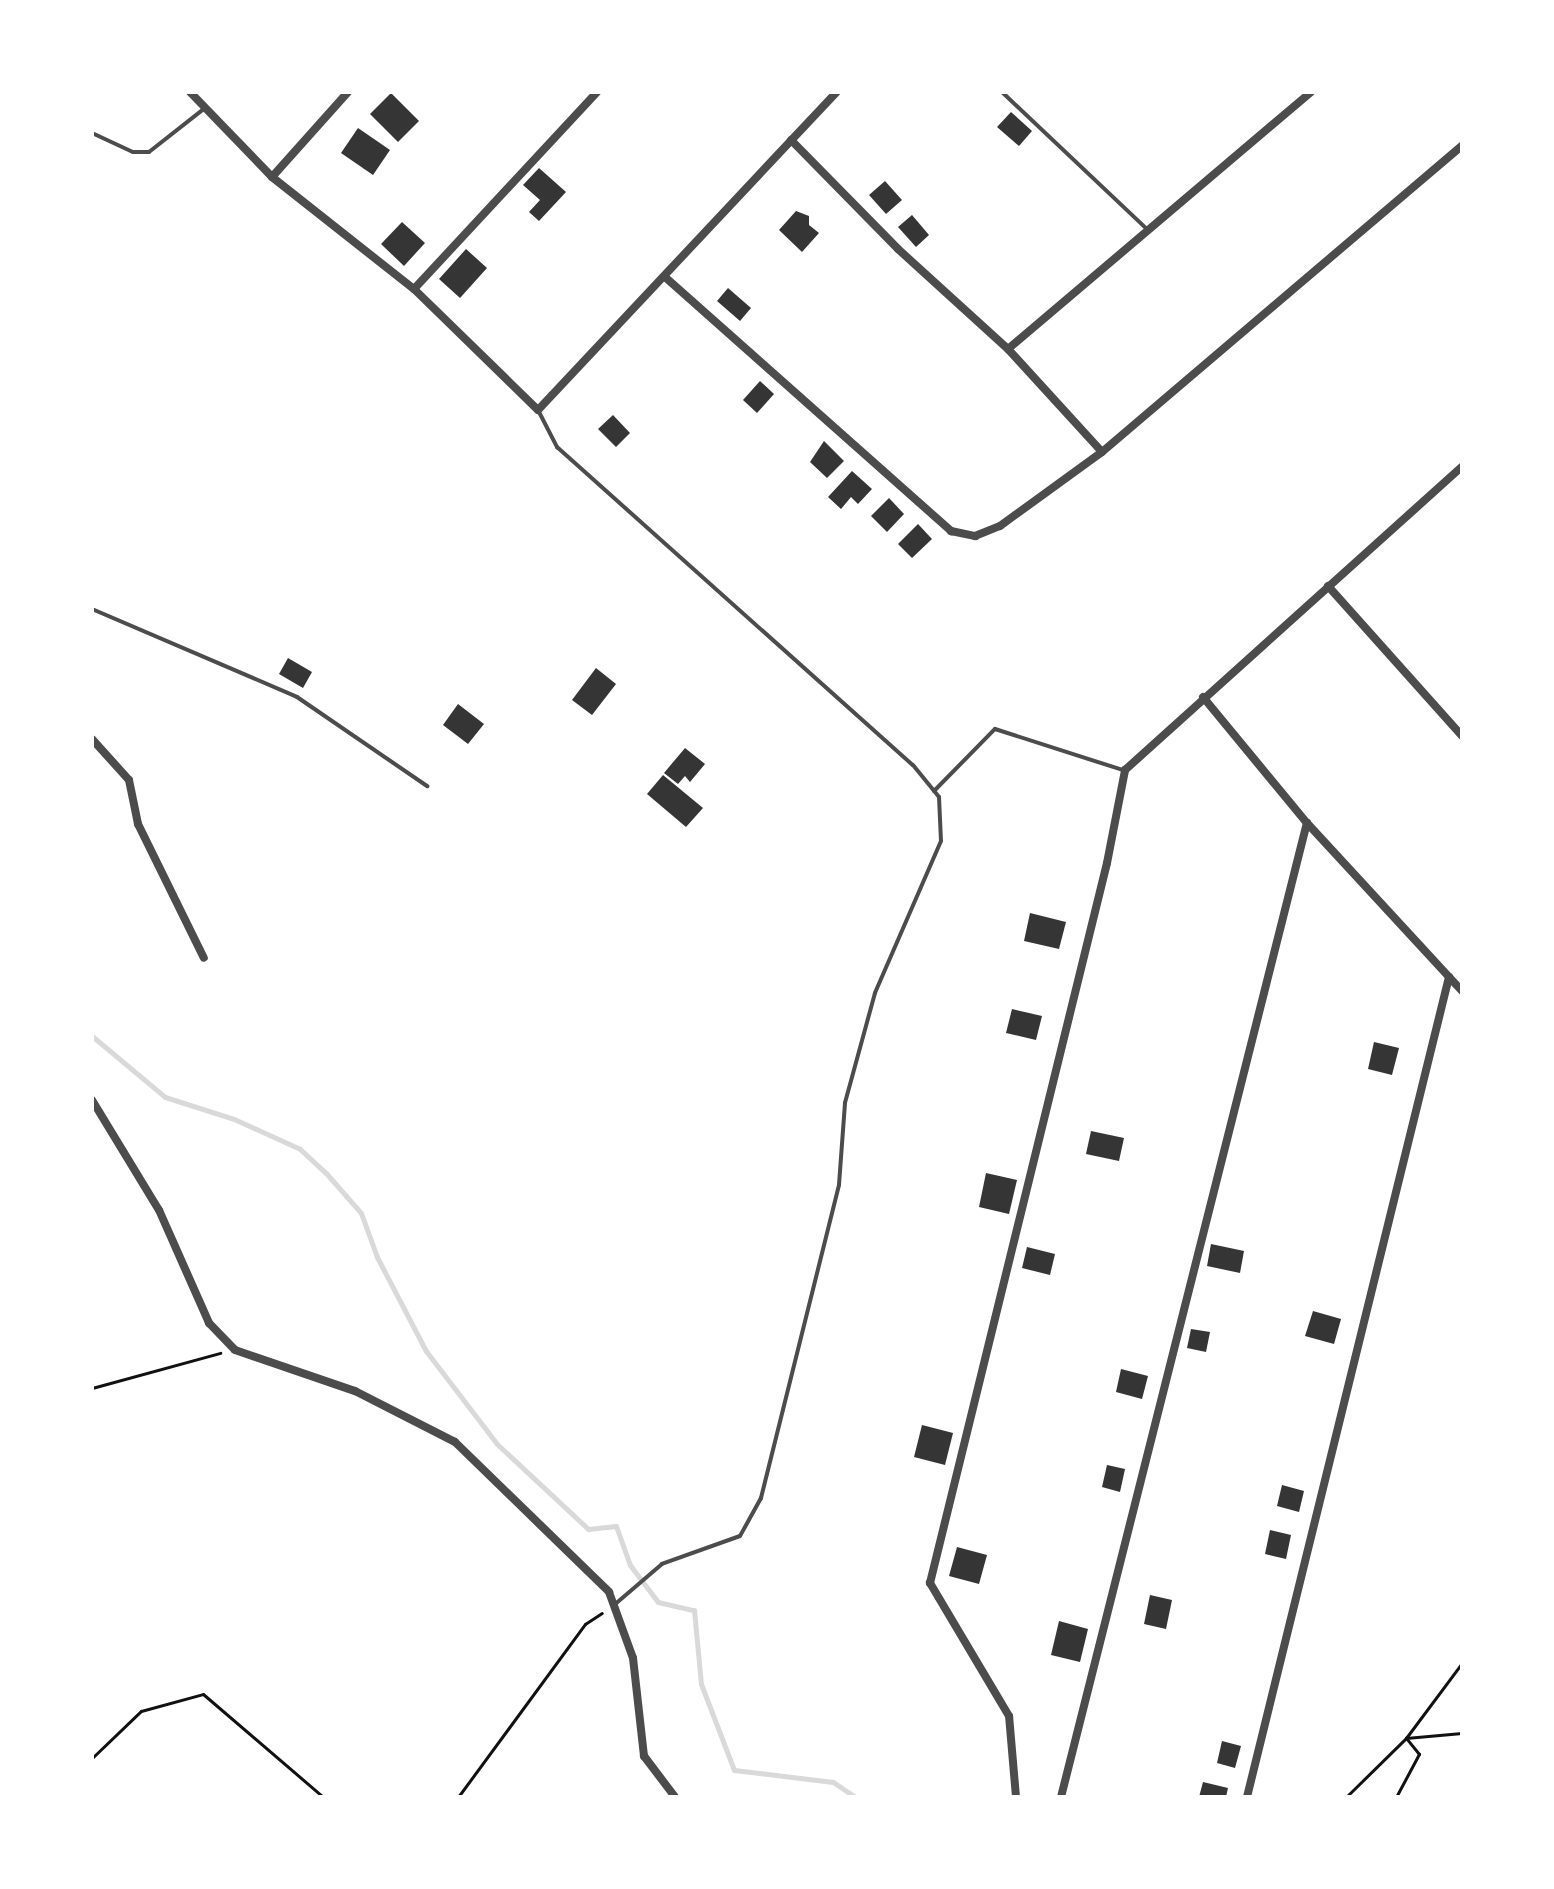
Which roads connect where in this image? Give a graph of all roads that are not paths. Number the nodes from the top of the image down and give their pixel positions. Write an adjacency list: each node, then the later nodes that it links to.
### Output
1 (190, 92): 7 (street)
2 (348, 92): 11 (street)
3 (597, 92): 14 (street)
4 (837, 92): 9 (street)
5 (1002, 92): 12 (lane)
6 (1311, 92): 12 (street)
7 (205, 108): 8 (lane); 11 (street)
8 (92, 133)
9 (791, 140): 13 (street); 15 (street)
10 (1462, 146): 17 (street)
11 (272, 177): 14 (street)
12 (1148, 230): 15 (street)
13 (665, 277): 16 (street); 17 (street)
14 (414, 289): 16 (street)
15 (1008, 349): 17 (street)
16 (538, 410): 26 (lane)
17 (1102, 452)
18 (1462, 467): 19 (street)
19 (1328, 586): 21 (street); 22 (street)
20 (92, 609): 25 (lane)
21 (1203, 697): 24 (street); 27 (street)
22 (1462, 736)
23 (92, 739): 28 (street)
24 (1125, 770): 26 (lane); 34 (street)
25 (427, 786)
26 (934, 791): 32 (lane)
27 (1307, 823): 29 (street); 35 (street)
28 (204, 958)
29 (1449, 977): 30 (street); 36 (street)
30 (1462, 991)
31 (92, 1100): 32 (street)
32 (612, 1607): 33 (street)
33 (675, 1797)
34 (1016, 1797)
35 (1061, 1797)
36 (1247, 1797)

